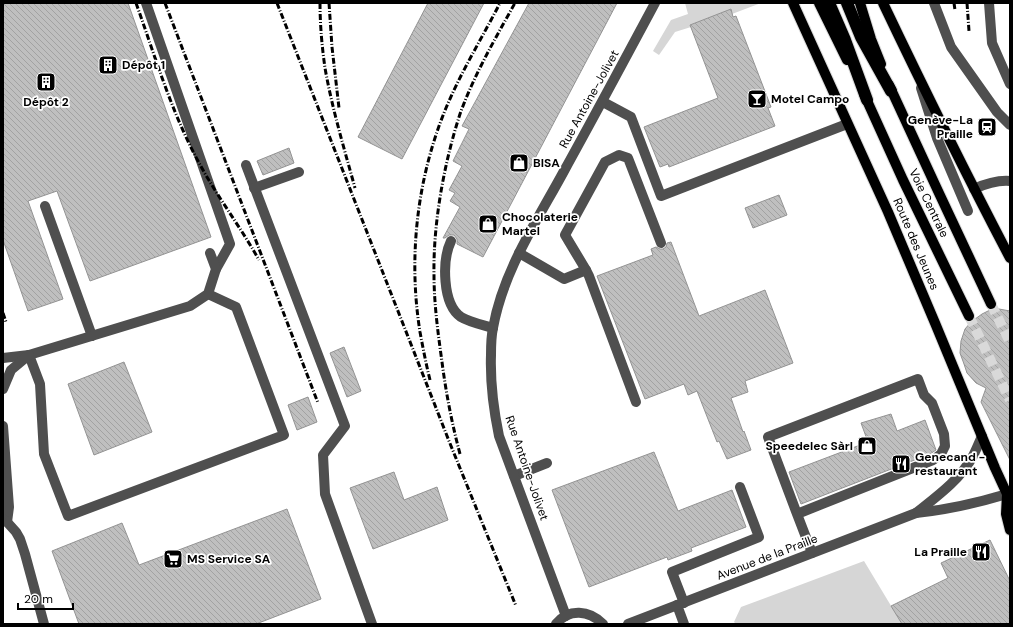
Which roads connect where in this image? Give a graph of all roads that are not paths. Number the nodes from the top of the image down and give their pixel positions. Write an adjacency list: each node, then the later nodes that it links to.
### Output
1 (146, 3): 30 (street)
2 (655, 3): 15 (street, Rue Antoine-Jolivet)
3 (793, 3): 16 (main road, Route des Jeunes)
4 (819, 3): 14 (main road, Voie Centrale)
5 (829, 3): 14 (highway)
6 (847, 3): 13 (highway)
7 (860, 3): 13 (main road, Voie Centrale)
8 (883, 3): 11 (main road)
9 (934, 3): 17 (street)
10 (989, 3): 12 (street)
11 (914, 69): 22 (main road); 24 (street)
12 (1010, 84)
13 (891, 91): 33 (main road, Voie Centrale)
14 (867, 100): 34 (main road, Voie Centrale)
15 (603, 102): 16 (street); 28 (street, Rue Antoine-Jolivet)
16 (847, 124): 42 (main road, Route des Jeunes)
17 (1010, 126)
18 (246, 165): 21 (street)
19 (298, 172): 21 (street)
20 (1010, 181): 22 (street)
21 (254, 188): 55 (street)
22 (974, 189): 29 (main road)
23 (45, 206): 36 (street)
24 (968, 211)
25 (451, 241): 35 (street)
26 (661, 243): 31 (street)
27 (210, 253): 30 (street)
28 (519, 253): 31 (street); 35 (street, Rue Antoine-Jolivet)
29 (1010, 258)
30 (216, 269): 32 (street)
31 (586, 270): 40 (street)
32 (208, 294): 36 (street); 37 (street)
33 (991, 304)
34 (969, 316)
35 (493, 328): 44 (street, Rue Antoine-Jolivet)
36 (92, 336): 37 (street)
37 (29, 355): 38 (street); 39 (street)
38 (3, 358)
39 (3, 389)
40 (636, 402)
41 (3, 426): 49 (street)
42 (982, 436): 46 (main road, Route des Jeunes); 47 (street, Avenue de la Praille)
43 (547, 463): 44 (street)
44 (514, 476): 53 (street, Rue Antoine-Jolivet)
45 (740, 487): 52 (street)
46 (1009, 495): 47 (street, Avenue de la Praille); 50 (main road)
47 (916, 513): 51 (street, Avenue de la Praille)
48 (797, 514): 48 (street); 51 (street)
49 (5, 521): 54 (street)
50 (1010, 530)
51 (812, 553): 52 (street, Avenue de la Praille)
52 (680, 604): 58 (street, Avenue de la Praille); 59 (street)
53 (566, 616): 56 (street); 57 (street)
54 (44, 624)
55 (372, 624)
56 (556, 624)
57 (603, 624)
58 (628, 624)
59 (684, 624)

